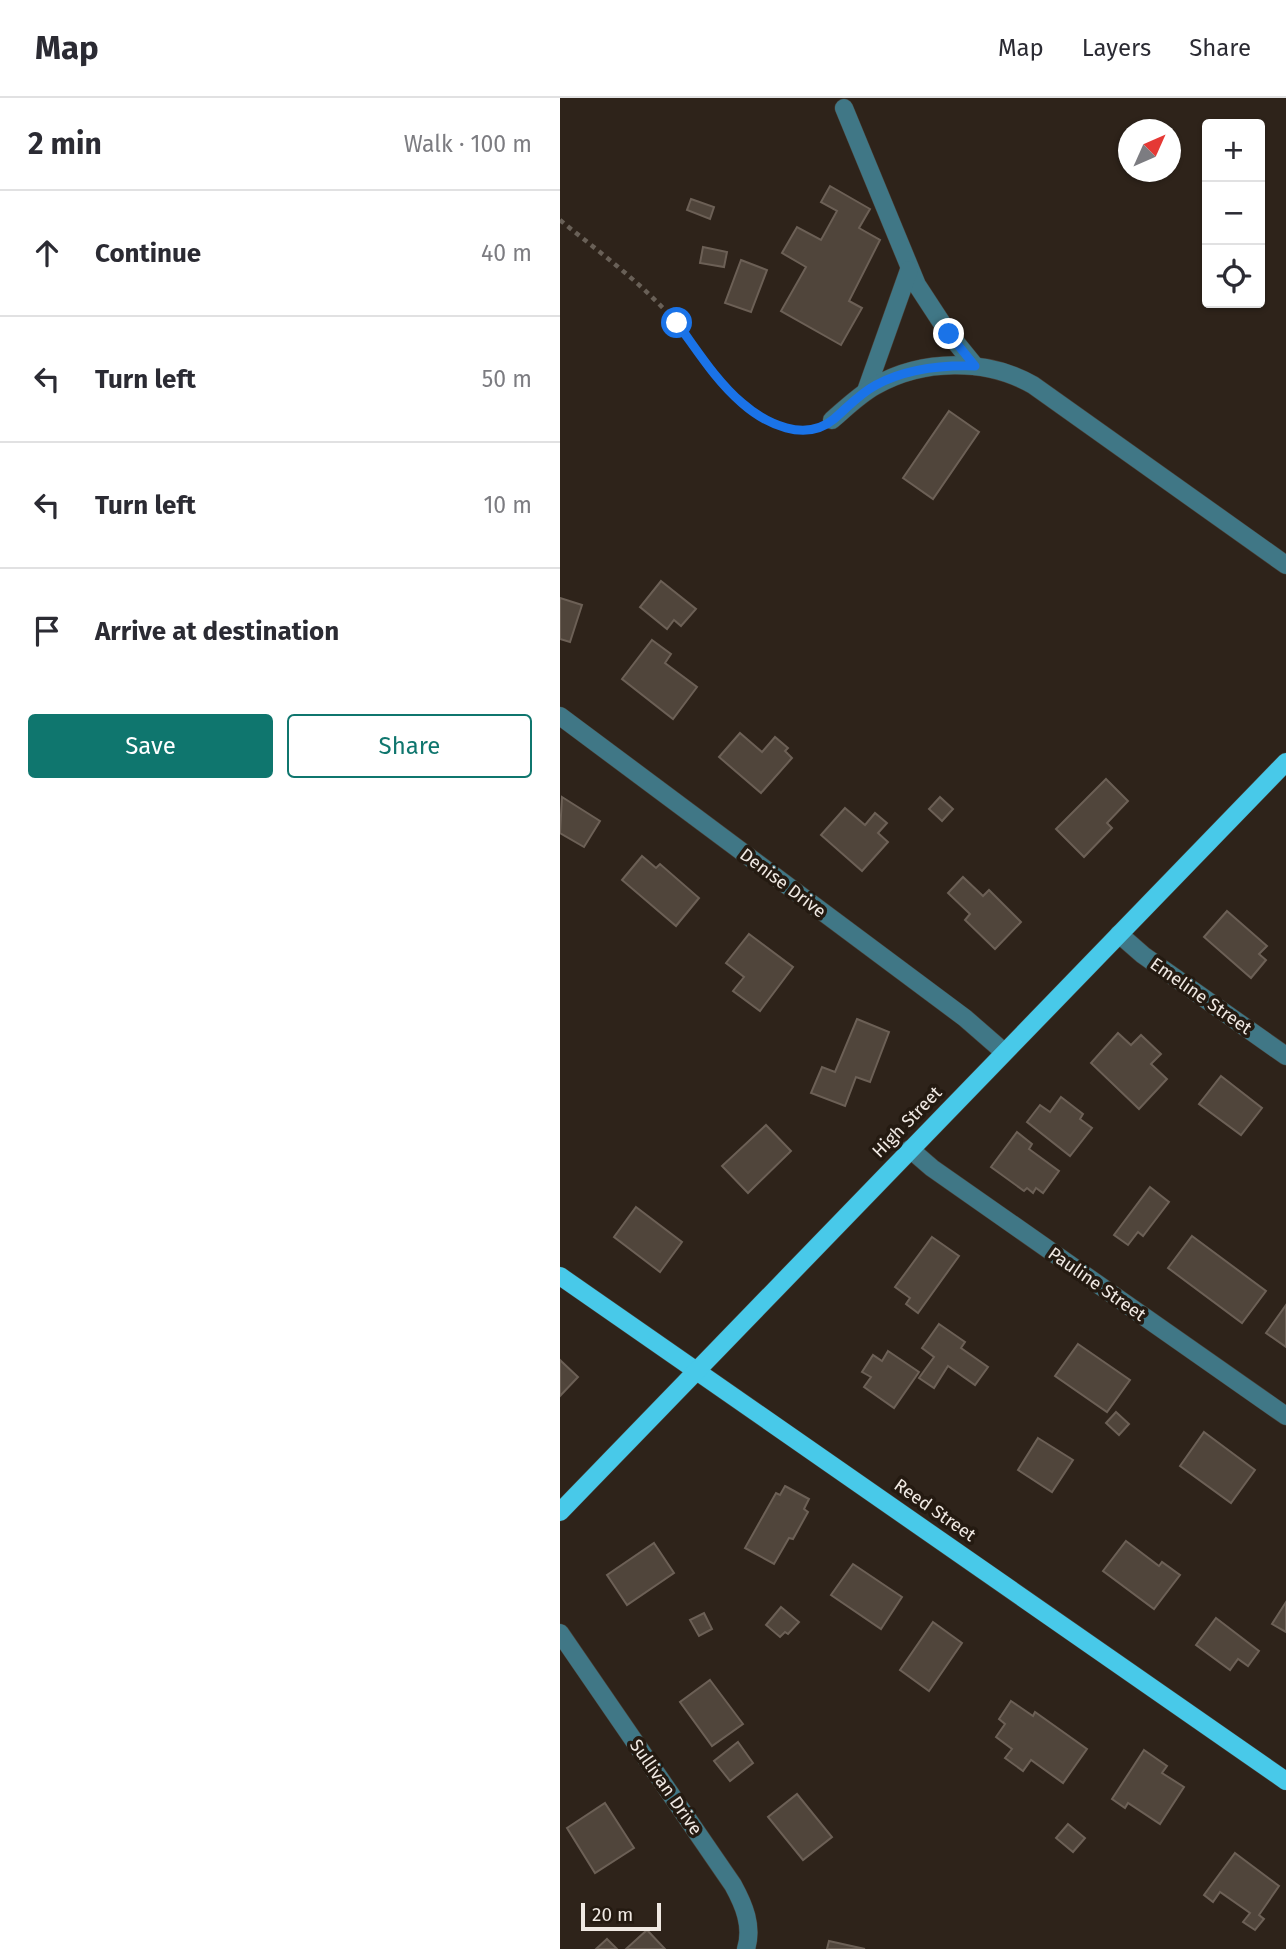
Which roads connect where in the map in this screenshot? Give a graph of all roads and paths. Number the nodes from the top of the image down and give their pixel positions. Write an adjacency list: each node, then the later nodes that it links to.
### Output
1 (844, 108): 3 (street)
2 (560, 220): 6 (path)
3 (909, 270): 4 (street); 5 (street)
4 (975, 366): 5 (street); 7 (street)
5 (866, 391): 6 (street)
6 (832, 420)
7 (1286, 565)
8 (560, 716): 11 (street, Denise Drive)
9 (1286, 762): 10 (main road, High Street)
10 (1119, 934): 11 (main road, High Street); 12 (street, Emeline Street)
11 (1004, 1052): 13 (main road, High Street)
12 (1286, 1056)
13 (910, 1149): 15 (main road, High Street); 16 (street, Pauline Street)
14 (560, 1276): 15 (main road, Reed Street)
15 (696, 1370): 17 (main road, High Street); 19 (main road, Reed Street)
16 (1286, 1416)
17 (560, 1512)
18 (560, 1633): 20 (street, Sullivan Drive)
19 (1286, 1780)
20 (746, 1949)

